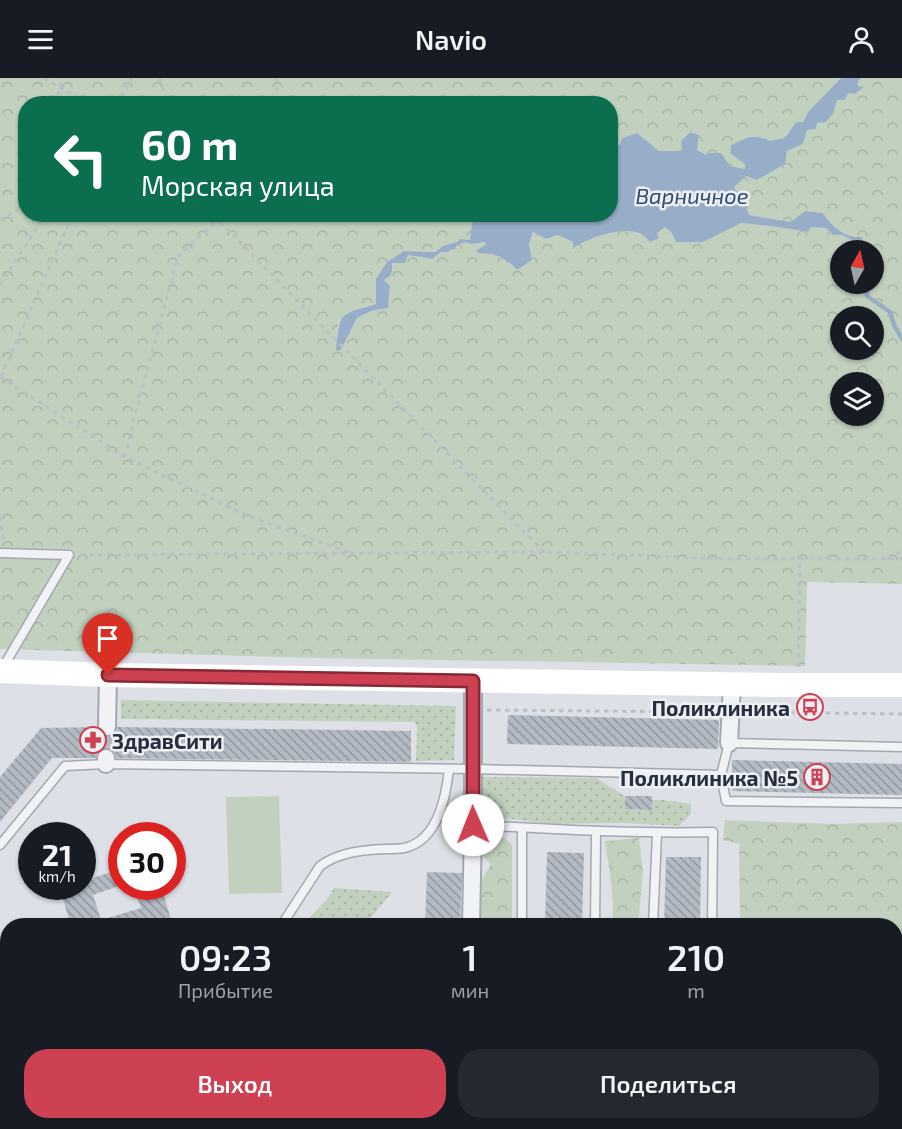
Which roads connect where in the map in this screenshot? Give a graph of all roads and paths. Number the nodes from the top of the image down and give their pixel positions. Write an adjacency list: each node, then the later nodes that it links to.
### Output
1 (44, 78): 6 (path)
2 (62, 78): 6 (path)
3 (132, 78): 9 (path)
4 (159, 78): 10 (path)
5 (276, 78): 11 (path)
6 (60, 87): 7 (path); 8 (path)
7 (58, 96)
8 (75, 96)
9 (122, 96)
10 (165, 96)
11 (277, 96)
12 (18, 210): 13 (path)
13 (0, 220)
14 (41, 222): 18 (path)
15 (69, 222): 19 (path)
16 (218, 222): 20 (path)
17 (220, 222): 23 (path)
18 (0, 285)
19 (0, 377): 20 (path)
20 (124, 458): 24 (path)
21 (0, 517): 25 (path)
22 (902, 551): 28 (path)
23 (544, 552): 24 (path); 27 (path)
24 (351, 553): 26 (path)
25 (3, 554): 26 (lane)
26 (69, 555): 30 (lane)
27 (800, 559): 28 (path); 34 (path)
28 (887, 559): 29 (path)
29 (902, 559)
30 (0, 672): 31 (street)
31 (108, 675): 32 (street); 40 (street)
32 (473, 681): 33 (street); 36 (street)
33 (732, 684): 34 (street); 37 (street)
34 (780, 685): 35 (street); 38 (path)
35 (902, 685)
36 (473, 710): 37 (path); 44 (street)
37 (731, 712): 38 (path); 41 (street)
38 (779, 712): 39 (path)
39 (902, 714)
40 (107, 727)
41 (729, 743): 42 (lane); 45 (lane)
42 (902, 747)
43 (448, 769): 44 (lane); 51 (lane); 52 (lane)
44 (473, 769): 45 (lane); 47 (street)
45 (721, 775): 46 (lane)
46 (902, 803)
47 (473, 825): 48 (lane); 53 (street)
48 (522, 828): 49 (lane); 54 (lane)
49 (596, 832): 50 (lane); 55 (lane)
50 (657, 834): 56 (lane); 57 (lane)
51 (0, 844)
52 (286, 918)
53 (471, 918)
54 (522, 918)
55 (595, 918)
56 (654, 918)
57 (712, 918)

